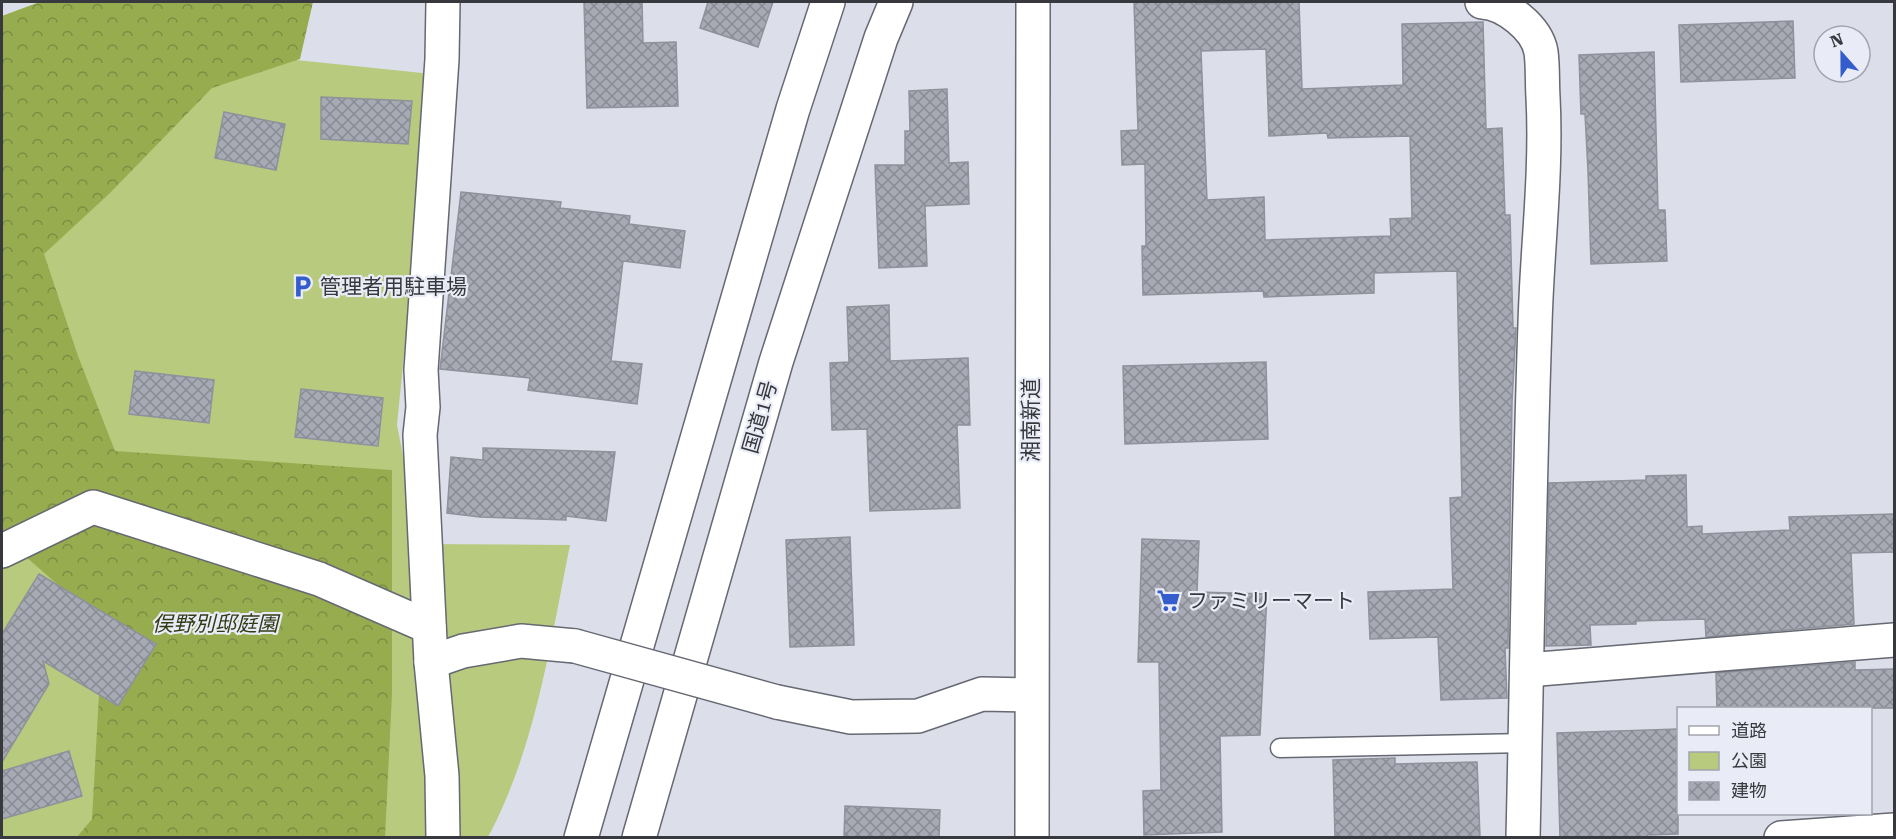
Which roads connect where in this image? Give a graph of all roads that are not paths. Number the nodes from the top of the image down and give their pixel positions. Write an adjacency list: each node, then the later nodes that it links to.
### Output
1 (443, 2): 8 (main road)
2 (828, 2): 17 (main road)
3 (896, 2): 18 (main road, 国道1号)
4 (1033, 2): 12 (main road, 湘南新道)
5 (1482, 2): 6 (main road)
6 (1492, 2): 11 (main road)
7 (2, 551): 8 (main road)
8 (429, 627): 10 (main road)
9 (1894, 640): 11 (main road)
10 (431, 662): 12 (main road, bridge); 16 (main road)
11 (1527, 670): 13 (main road)
12 (1030, 695): 19 (main road, 湘南新道)
13 (1526, 743): 14 (lane); 20 (main road)
14 (1280, 748)
15 (1894, 830): 21 (main road)
16 (443, 837)
17 (581, 837)
18 (639, 837)
19 (1032, 837)
20 (1523, 837)
21 (1781, 837)

